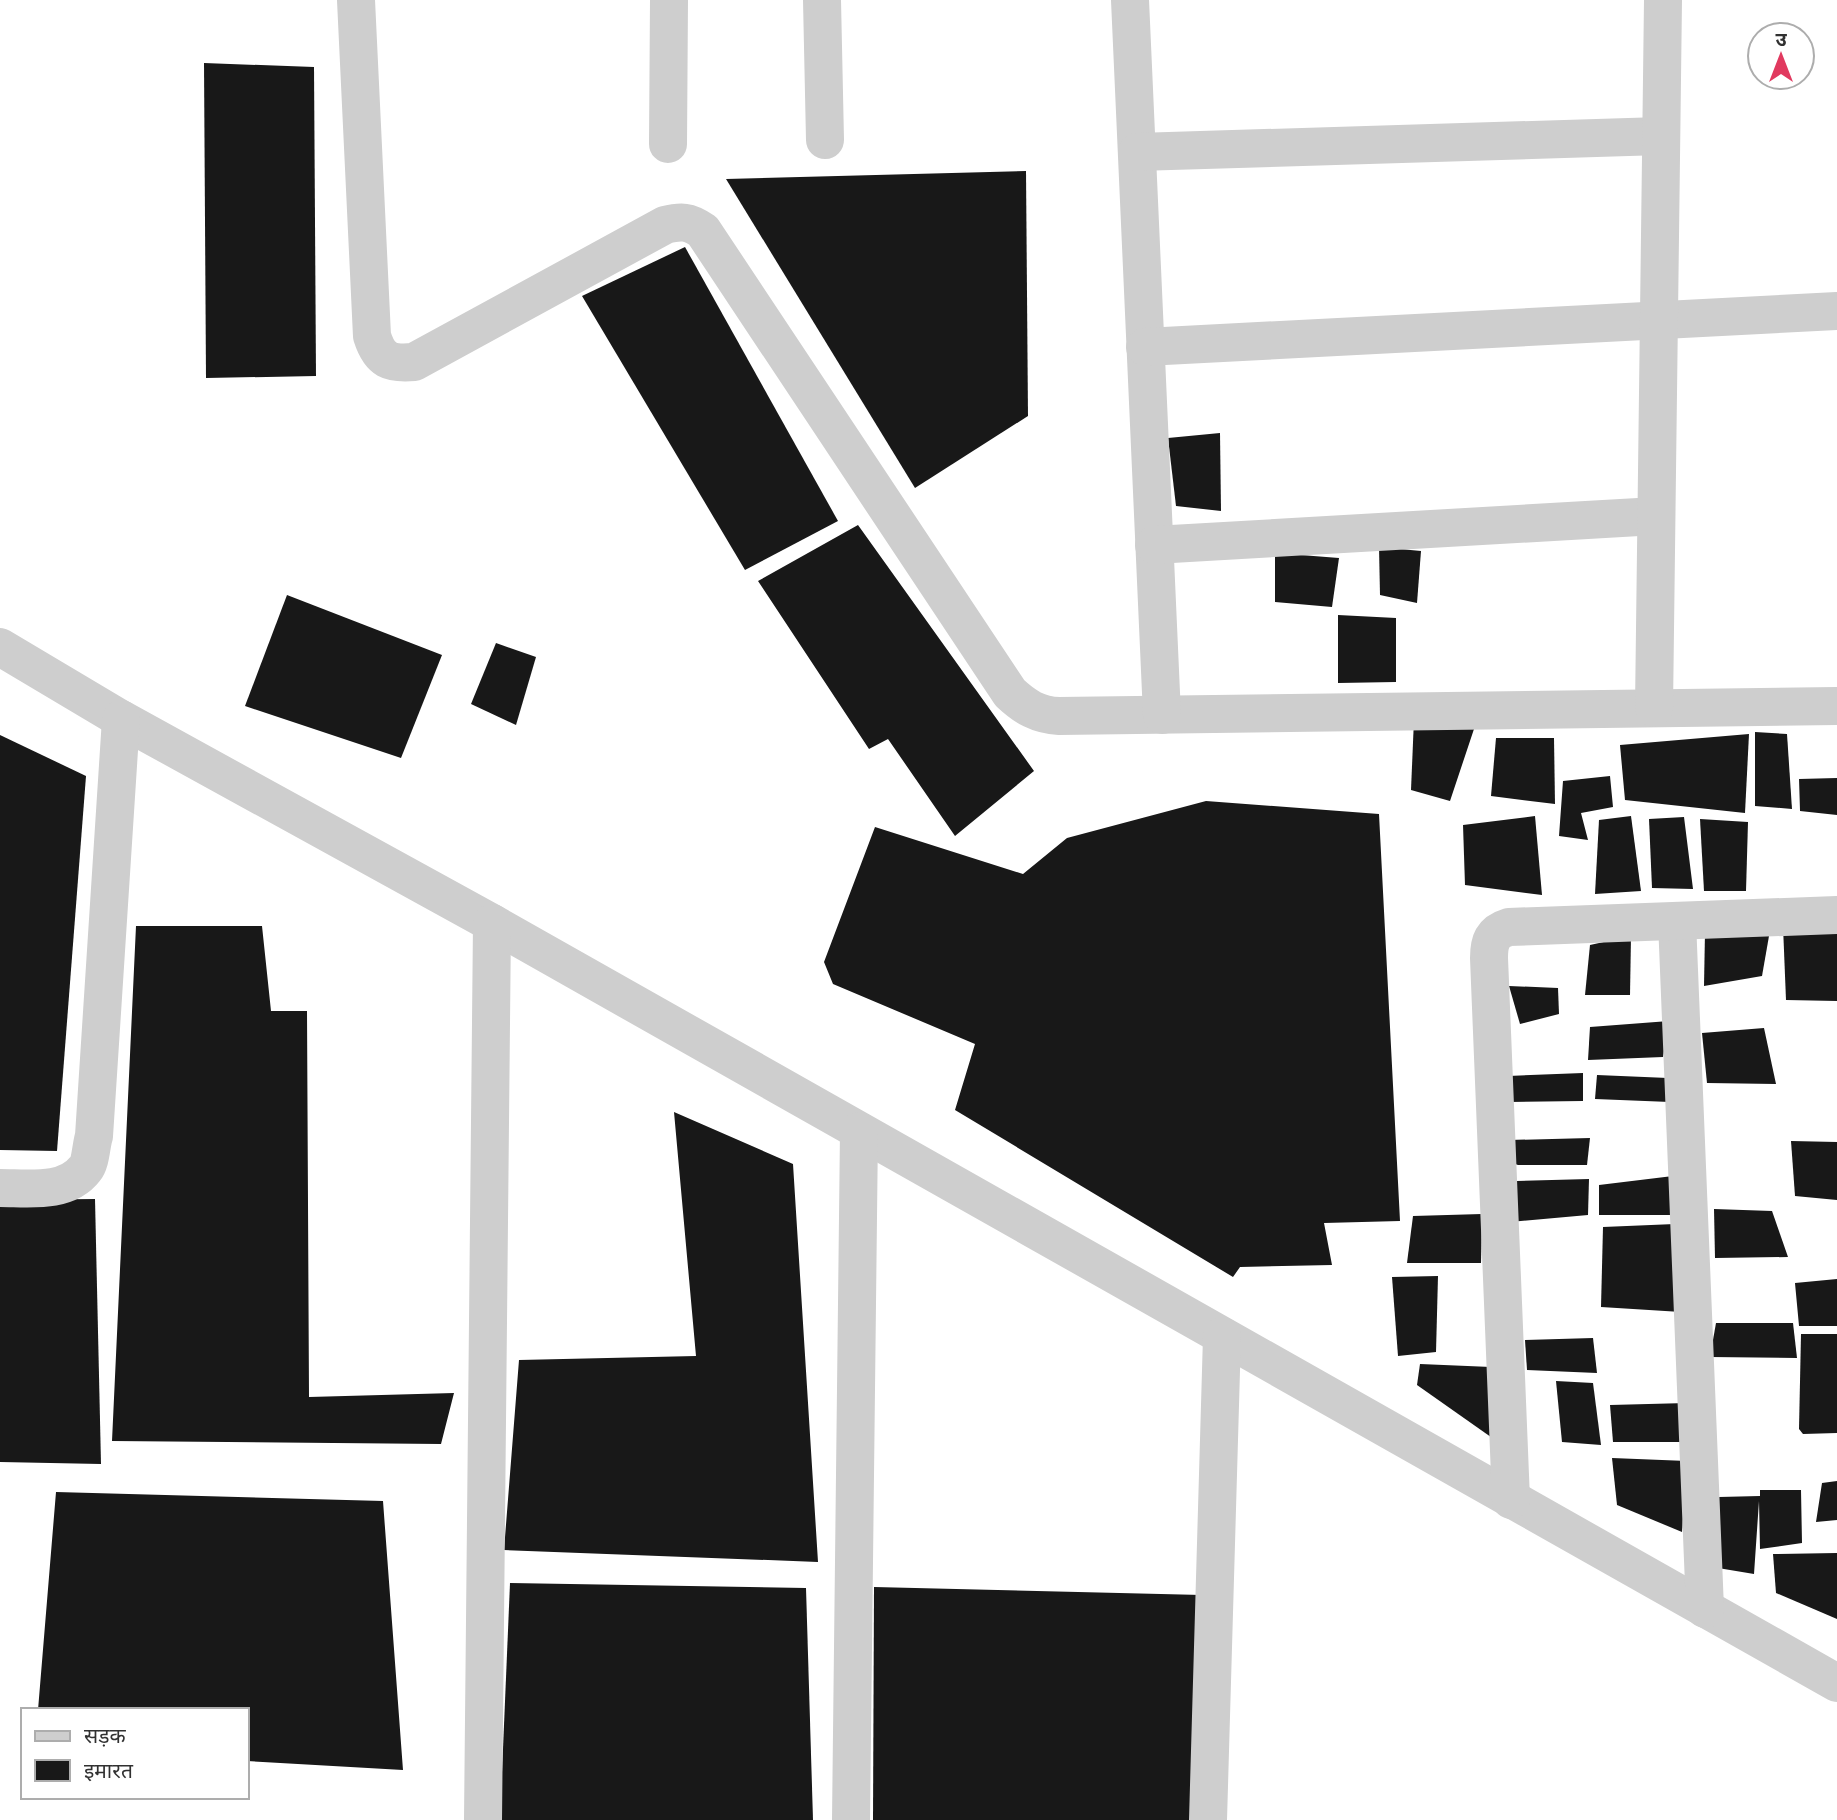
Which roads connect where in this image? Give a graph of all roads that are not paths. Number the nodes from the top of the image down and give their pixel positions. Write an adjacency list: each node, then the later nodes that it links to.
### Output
1 (356, 0): 18 (street)
2 (669, 0): 8 (street)
3 (822, 0): 7 (street)
4 (1130, 0): 9 (street)
5 (1663, 0): 6 (street)
6 (1661, 136): 9 (street); 11 (street)
7 (825, 141)
8 (668, 144)
9 (1137, 152): 12 (street)
10 (1837, 312): 11 (street)
11 (1659, 321): 12 (street); 13 (street)
12 (1145, 347): 14 (street)
13 (1656, 516): 14 (street); 17 (street)
14 (1154, 545): 18 (street)
15 (0, 647): 19 (street)
16 (1837, 706): 17 (street)
17 (1654, 708): 18 (street)
18 (1162, 715)
19 (121, 719): 22 (street); 24 (street)
20 (1837, 915): 21 (street)
21 (1677, 921): 26 (street); 27 (street)
22 (492, 923): 23 (street); 29 (street)
23 (859, 1131): 25 (street); 30 (street)
24 (0, 1188)
25 (1222, 1336): 26 (street); 31 (street)
26 (1511, 1500): 27 (street)
27 (1705, 1609): 28 (street)
28 (1837, 1683)
29 (483, 1820)
30 (851, 1820)
31 (1209, 1820)

